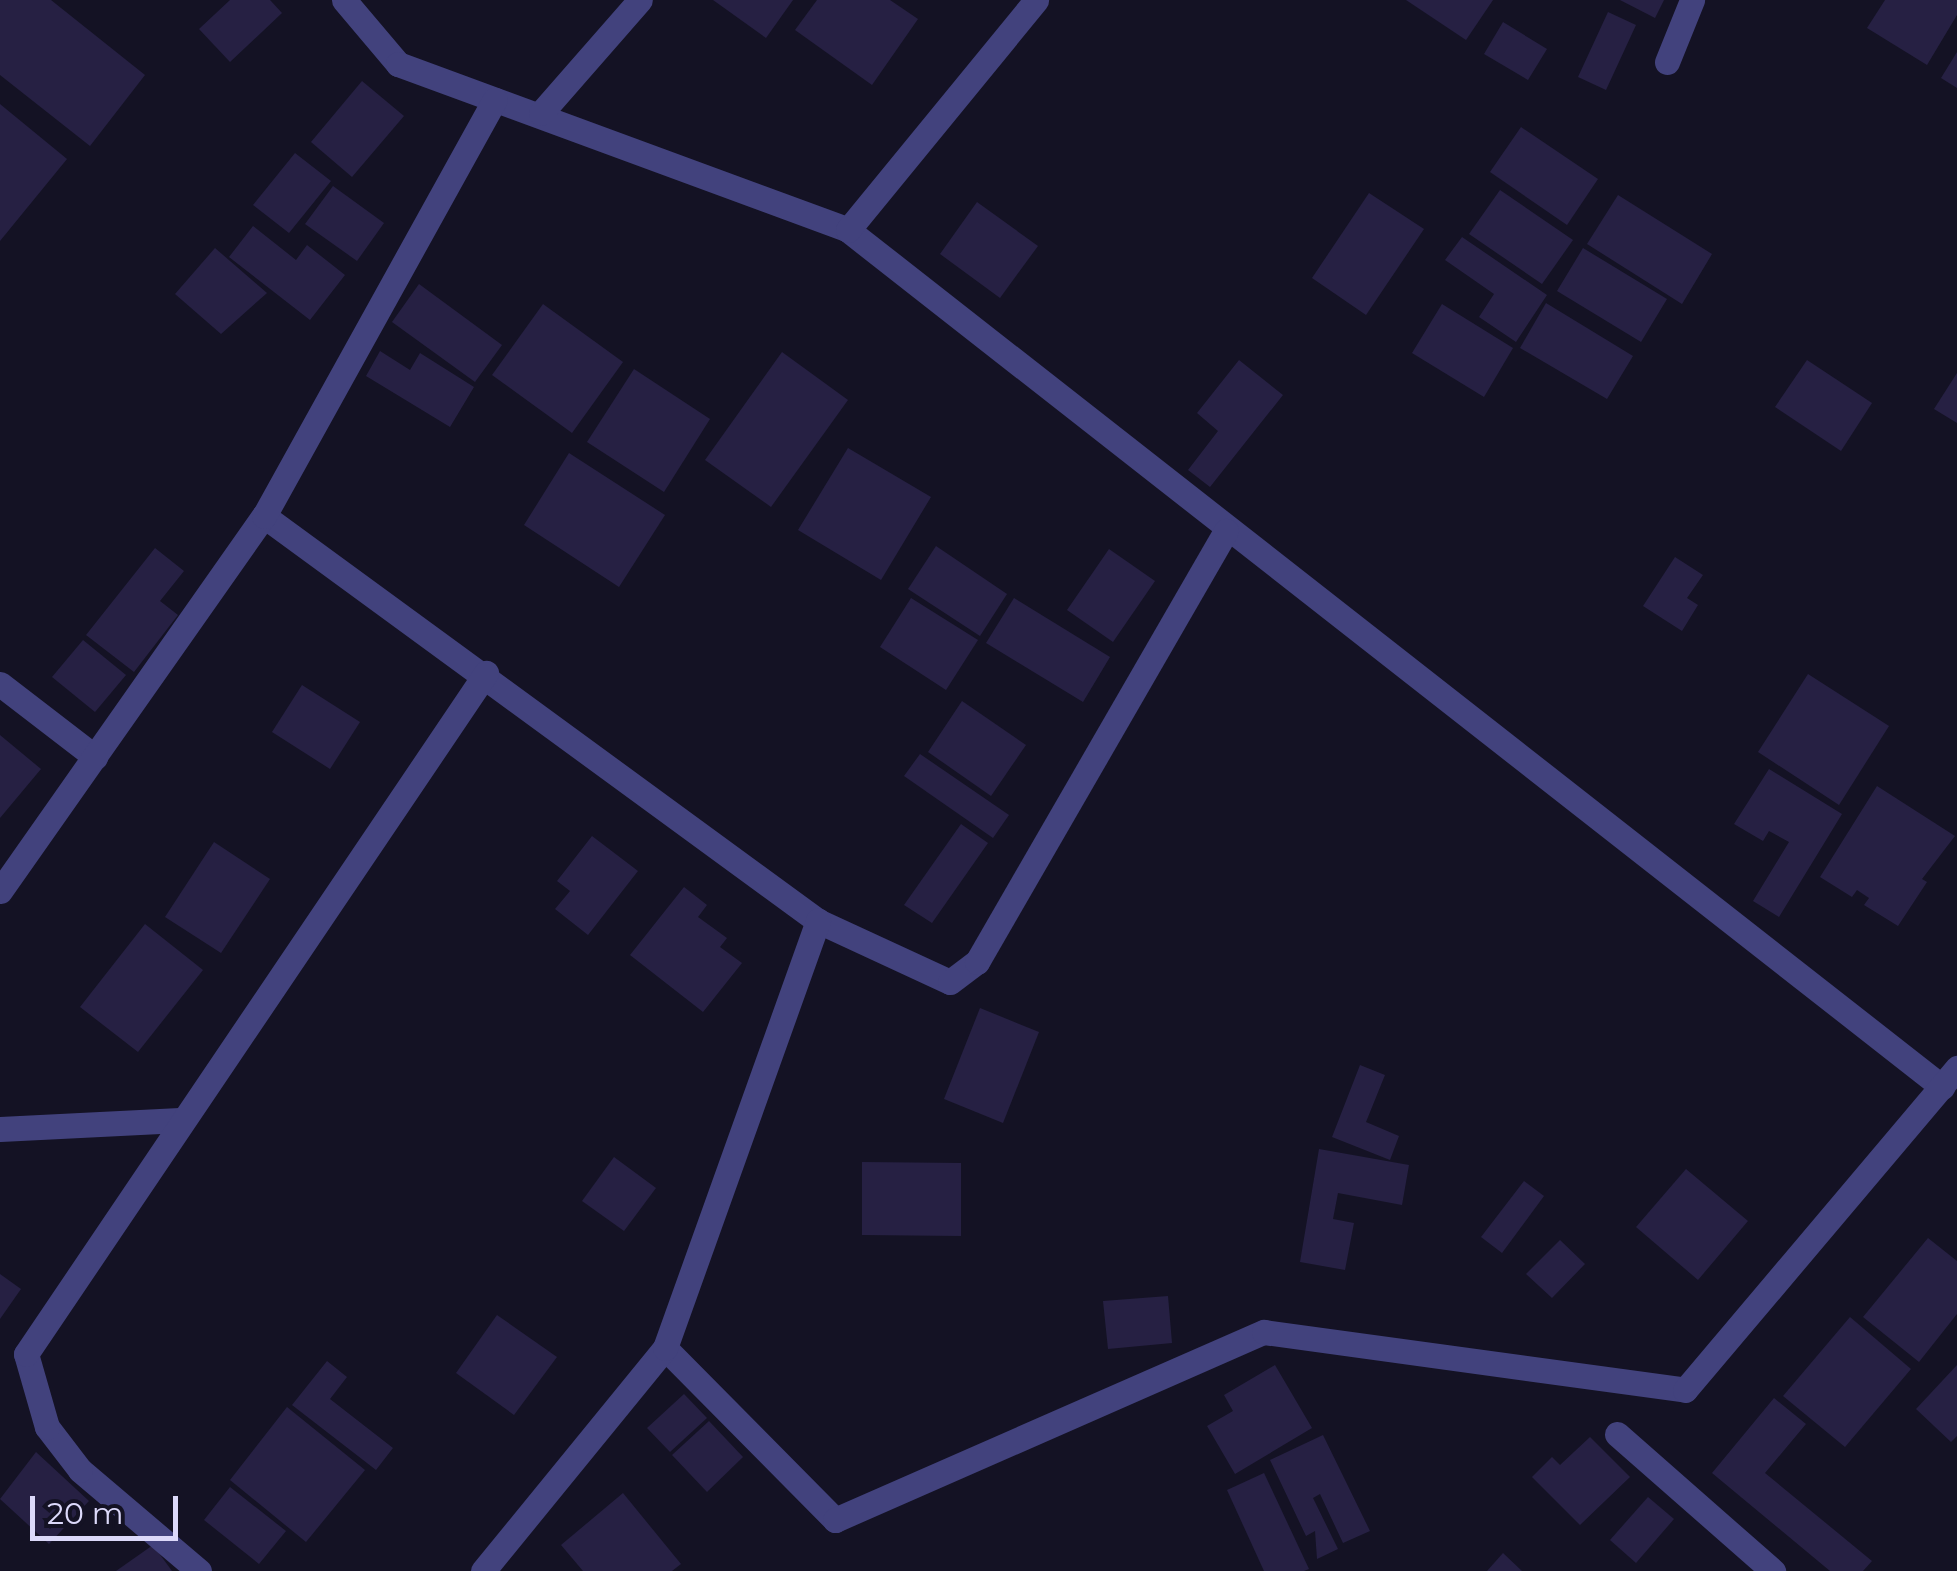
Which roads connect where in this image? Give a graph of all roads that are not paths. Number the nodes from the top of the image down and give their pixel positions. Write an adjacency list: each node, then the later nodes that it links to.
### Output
1 (344, 0): 6 (street)
2 (640, 0): 7 (street)
3 (1036, 0): 8 (street)
4 (1692, 0): 5 (street)
5 (1667, 62)
6 (495, 100): 7 (street); 9 (street)
7 (541, 113): 8 (street)
8 (848, 230): 10 (street)
9 (264, 516): 11 (street); 13 (street)
10 (1226, 531): 15 (street); 16 (street)
11 (486, 674): 15 (street); 17 (street)
12 (0, 684): 13 (street)
13 (95, 756): 14 (street)
14 (0, 891)
15 (818, 921): 19 (street)
16 (1949, 1078): 19 (street)
17 (180, 1120): 18 (street); 21 (street)
18 (0, 1129)
19 (665, 1348): 22 (street)
20 (1618, 1434): 23 (street)
21 (199, 1571)
22 (483, 1571)
23 (1773, 1571)

